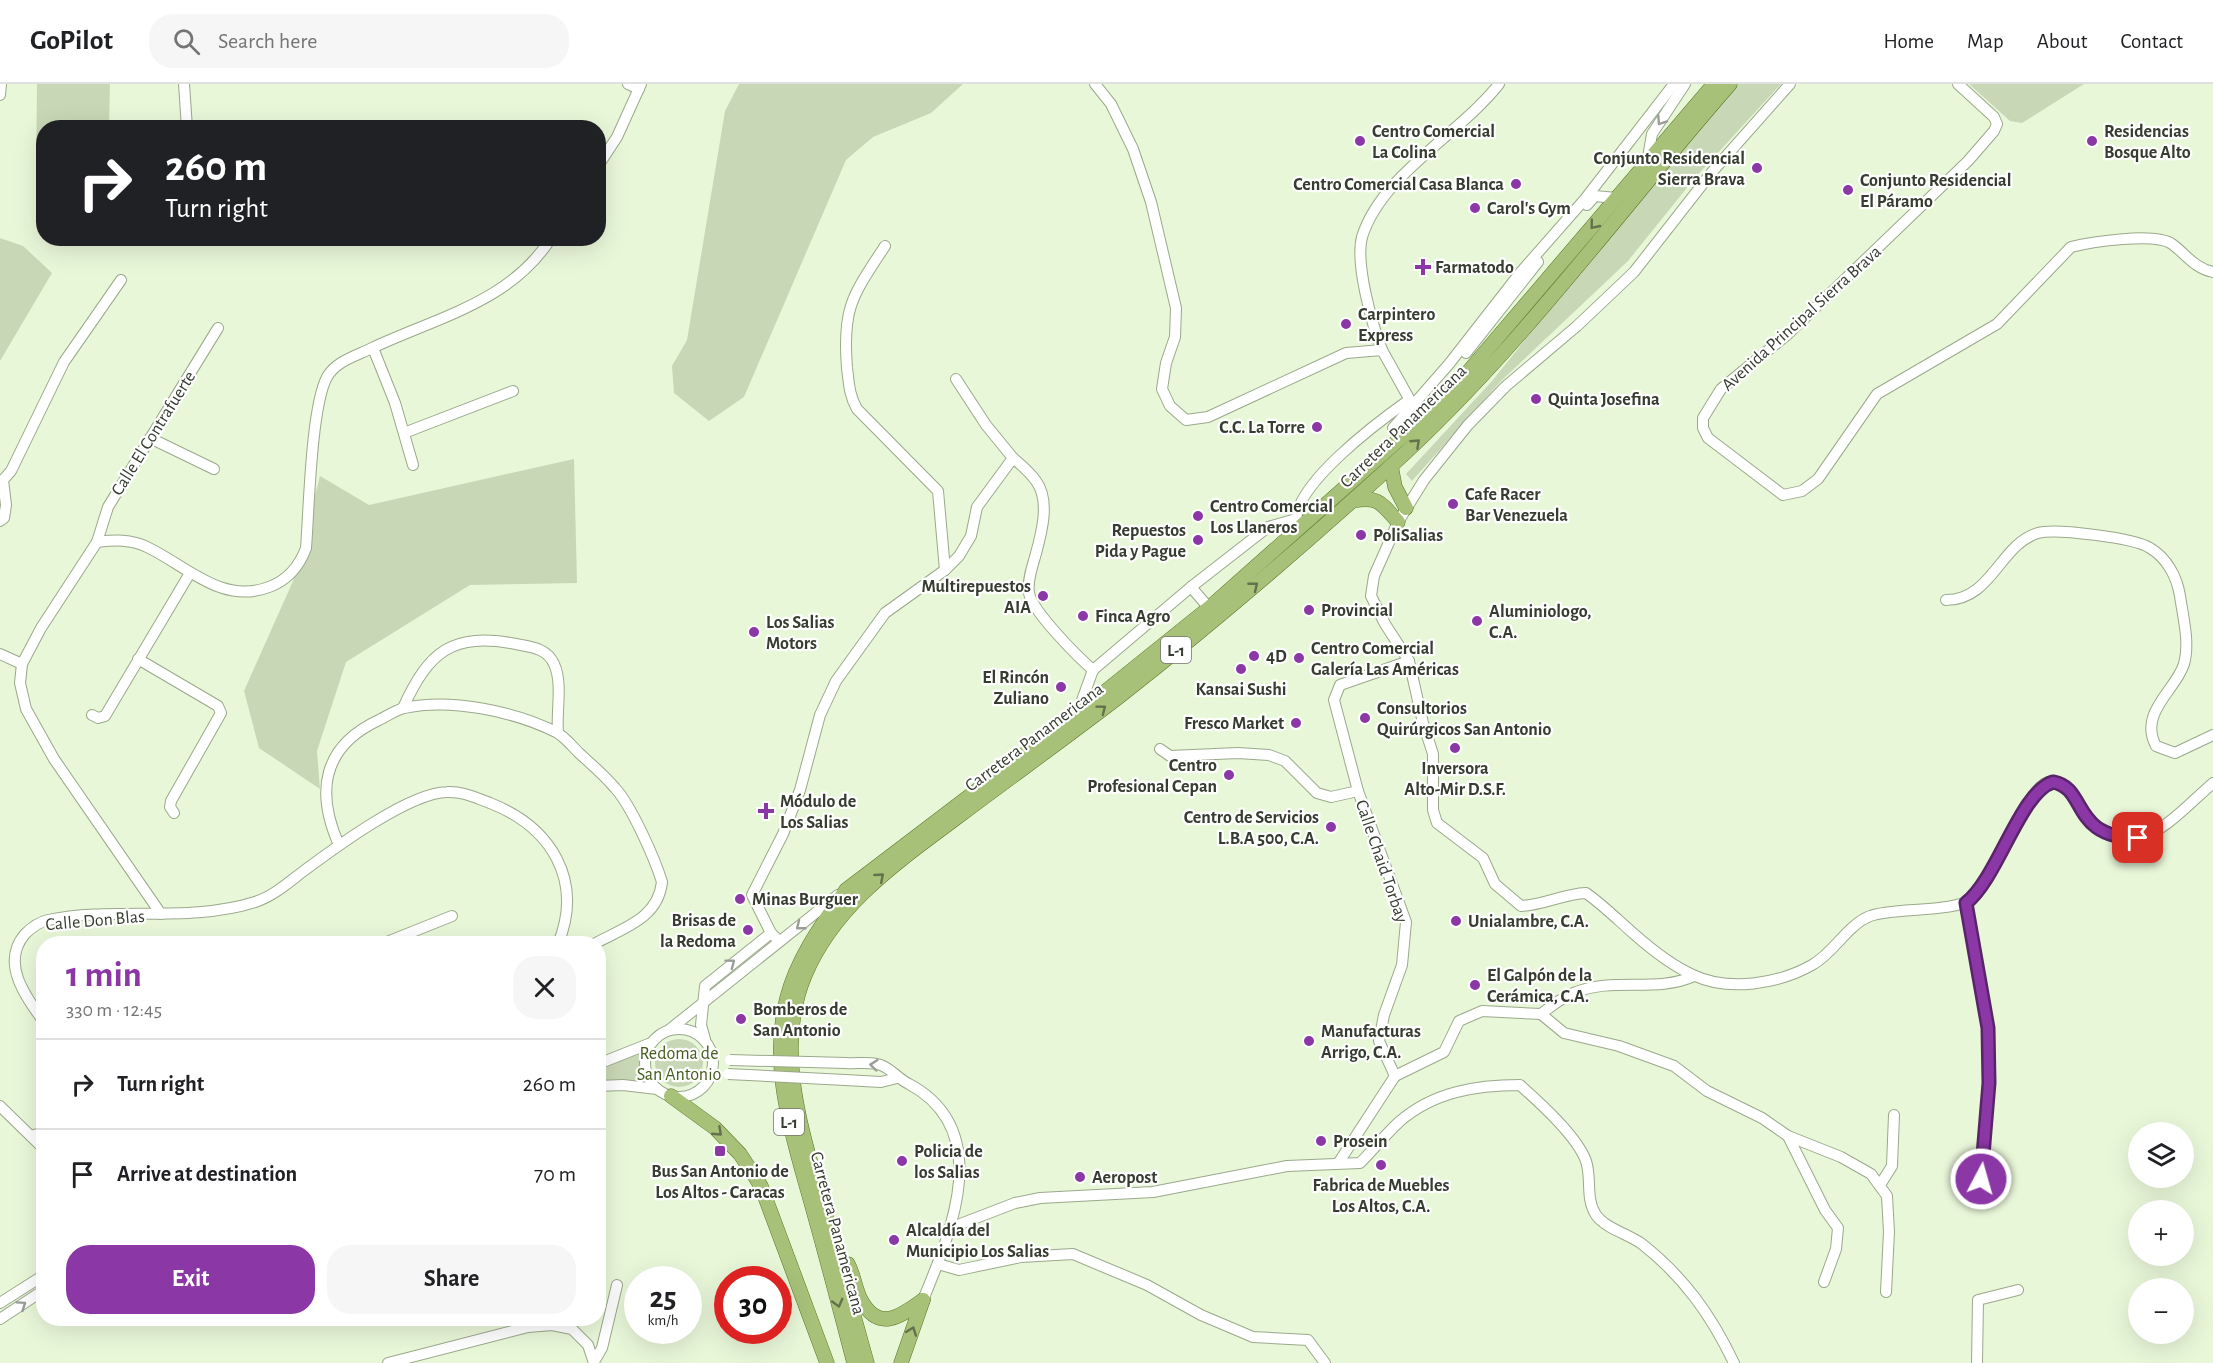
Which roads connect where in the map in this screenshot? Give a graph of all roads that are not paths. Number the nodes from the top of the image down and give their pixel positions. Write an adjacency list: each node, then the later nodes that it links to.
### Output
1 (2, 84): 14 (street)
2 (184, 84): 16 (street)
3 (628, 84): 13 (street)
4 (1095, 84): 26 (street)
5 (1499, 84): 26 (street)
6 (1674, 84): 29 (street)
7 (1685, 84): 18 (street, one-way to 18)
8 (1705, 84): 15 (main road, L-1)
9 (1714, 84): 15 (main road, Carretera Panamericana / L-1)
10 (1730, 84): 35 (main road, Carretera Panamericana / L-1, one-way to 10)
11 (1790, 84): 39 (street)
12 (1958, 84): 22 (street, Avenida Principal Sierra Brava)
13 (640, 86): 17 (street)
14 (0, 95)
15 (1685, 116): 18 (main road, Carretera Panamericana / L-1)
16 (186, 120)
17 (606, 154)
18 (1647, 163): 19 (main road, Carretera Panamericana / L-1)
19 (1616, 198): 29 (main road, Carretera Panamericana / L-1, one-way to 29); 29 (street)
20 (544, 246): 25 (street)
21 (885, 246): 44 (street)
22 (2213, 272)
23 (122, 280): 37 (street)
24 (218, 328): 32 (street, Calle El Contrafuerte)
25 (373, 348): 31 (street); 45 (street)
26 (1382, 350): 29 (street)
27 (956, 379): 33 (street)
28 (513, 391): 31 (street)
29 (1414, 408): 30 (street); 42 (main road, Carretera Panamericana / L-1); 42 (street)
30 (1393, 428)
31 (404, 433): 34 (street)
32 (150, 438): 36 (street); 43 (street, Calle El Contrafuerte)
33 (1013, 458): 44 (street); 53 (street)
34 (413, 465)
35 (1391, 466): 38 (main road, Carretera Panamericana / L-1); 39 (main road)
36 (214, 470)
37 (2, 480): 40 (street)
38 (1352, 501): 41 (main road); 98 (main road, Carretera Panamericana / L-1, one-way to 38)
39 (1406, 508): 41 (street)
40 (0, 521)
41 (1398, 522): 51 (street)
42 (1298, 525): 46 (street); 48 (main road, Carretera Panamericana / L-1)
43 (97, 542): 45 (street); 52 (street, Calle El Contrafuerte)
44 (945, 570): 70 (street)
45 (190, 573): 50 (street)
46 (1191, 587): 48 (street); 53 (street)
47 (1946, 600): 58 (street)
48 (1209, 608): 56 (main road, Carretera Panamericana / L-1)
49 (0, 654): 52 (street)
50 (138, 659): 55 (street); 62 (street)
51 (1409, 661): 61 (street, Calle Chaid Torbay); 72 (street)
52 (22, 664): 66 (street)
53 (1093, 670): 56 (street)
54 (403, 708): 57 (street); 57 (street); 63 (street)
55 (92, 715)
56 (1076, 715): 64 (main road, Carretera Panamericana / L-1)
57 (558, 732): 71 (street)
58 (2213, 735)
59 (1160, 749): 61 (street)
60 (2213, 783): 65 (street)
61 (1358, 791): 81 (street, Calle Chaid Torbay)
62 (174, 813)
63 (339, 845): 66 (street, Calle Don Blas); 69 (street, Calle Don Blas)
64 (846, 890): 70 (street, one-way to 70); 114 (main road, Carretera Panamericana / L-1, one-way to 114)
65 (1966, 903): 72 (street); 95 (street)
66 (161, 914): 74 (street, Calle Don Blas)
67 (452, 916): 68 (street)
68 (404, 936)
69 (561, 936)
70 (775, 937): 73 (street)
71 (606, 938)
72 (1694, 976): 75 (street)
73 (702, 1001): 76 (street); 77 (street)
74 (36, 1011)
75 (1541, 1014): 81 (street); 91 (street)
76 (669, 1030): 77 (street); 78 (street)
77 (705, 1039): 79 (street)
78 (651, 1043): 80 (street); 85 (street)
79 (713, 1056): 82 (street, one-way to 79, bridge); 83 (street)
80 (606, 1061)
81 (1395, 1076): 94 (street)
82 (897, 1078): 83 (street, bridge); 97 (street)
83 (708, 1082): 86 (street)
84 (606, 1086): 85 (street)
85 (657, 1089): 86 (street)
86 (671, 1096): 113 (main road, one-way to 113)
87 (0, 1106): 90 (street)
88 (1894, 1115): 96 (street)
89 (36, 1134): 90 (street)
90 (31, 1136): 92 (street); 93 (street)
91 (1788, 1136): 96 (street); 101 (street)
92 (36, 1139)
93 (36, 1141)
94 (1339, 1162): 97 (street); 118 (street)
95 (1981, 1179)
96 (1880, 1185): 104 (street)
97 (950, 1228): 99 (street)
98 (832, 1238): 106 (main road, L-1); 115 (main road, Carretera Panamericana / L-1)
99 (938, 1264): 106 (street); 117 (street)
100 (36, 1280): 107 (street)
101 (1824, 1282)
102 (617, 1285): 111 (street)
103 (2018, 1290): 119 (street)
104 (1886, 1292)
105 (36, 1295): 108 (street, one-way to 105)
106 (923, 1300): 116 (main road, one-way to 106)
107 (0, 1303)
108 (0, 1319)
109 (536, 1326): 112 (street)
110 (560, 1326): 111 (street)
111 (594, 1362)
112 (388, 1363)
113 (827, 1363)
114 (854, 1363)
115 (867, 1363)
116 (901, 1363)
117 (1325, 1363)
118 (1734, 1363)
119 (1977, 1363)

